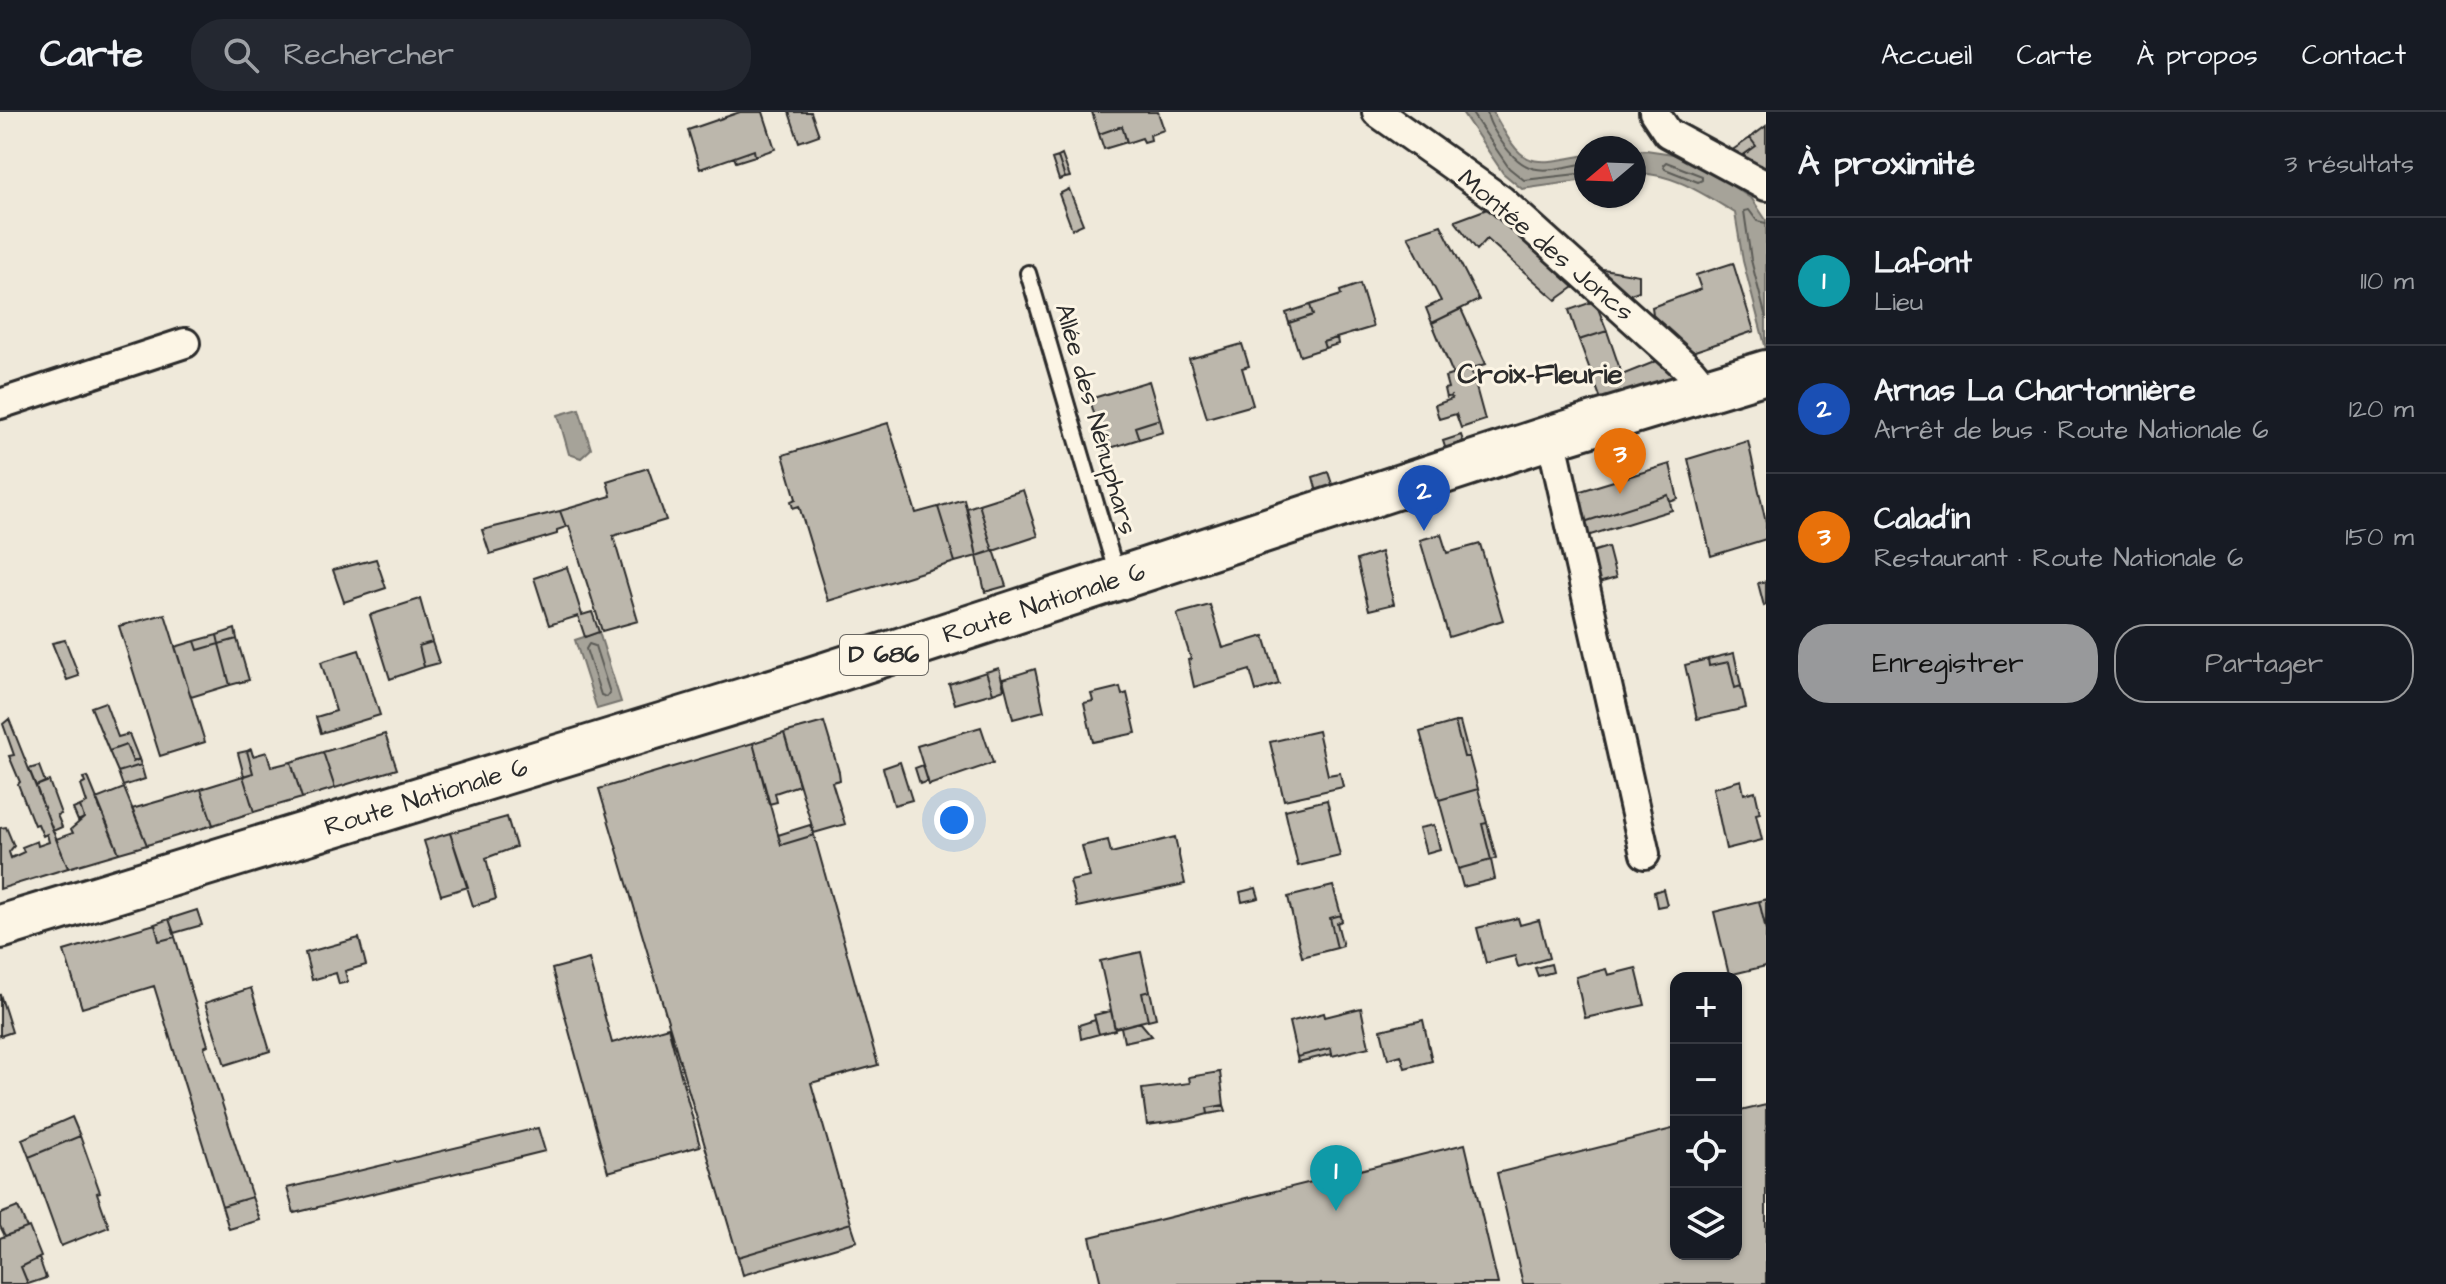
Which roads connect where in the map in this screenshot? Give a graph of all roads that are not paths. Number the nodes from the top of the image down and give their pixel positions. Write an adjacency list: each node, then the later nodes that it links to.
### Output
1 (1377, 112): 7 (street, Montée des Joncs)
2 (1654, 112): 3 (street)
3 (1766, 186)
4 (1028, 273): 10 (lane, Allée des Nénuphars)
5 (185, 343): 8 (street)
6 (1765, 372): 7 (main road, Route Nationale 6 / D 686)
7 (1706, 389): 9 (main road, Route Nationale 6 / D 686)
8 (0, 404)
9 (1551, 437): 10 (main road, Route Nationale 6 / D 686); 11 (street)
10 (1118, 579): 12 (main road, Route Nationale 6 / D 686)
11 (1645, 854)
12 (0, 927)

